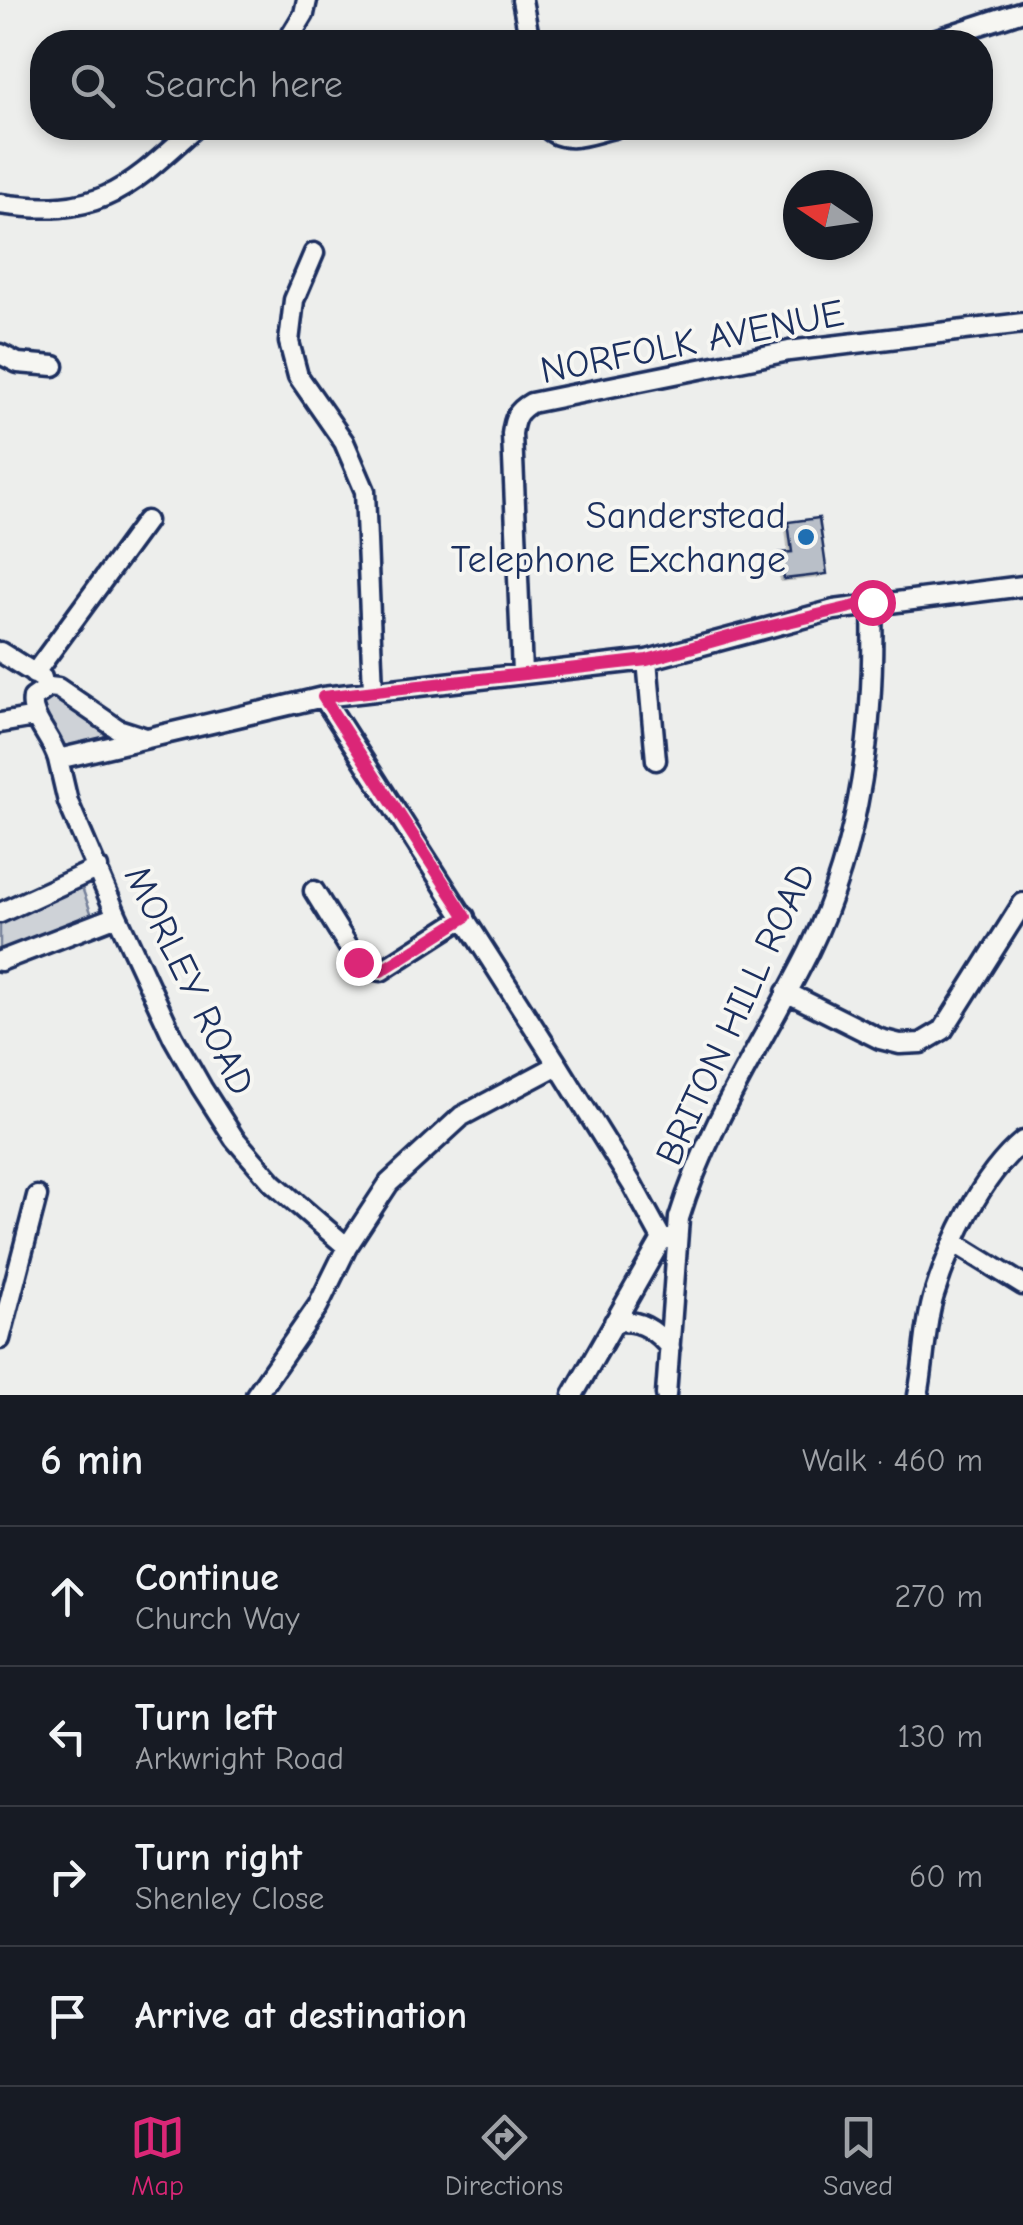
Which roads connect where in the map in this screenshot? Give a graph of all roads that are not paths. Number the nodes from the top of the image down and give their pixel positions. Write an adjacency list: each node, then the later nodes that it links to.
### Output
1 (307, 0): 4 (street)
2 (522, 0): 5 (street)
3 (1023, 10): 6 (street)
4 (294, 30)
5 (528, 30)
6 (964, 30)
7 (181, 140): 8 (street)
8 (0, 204)
9 (314, 253): 21 (street)
10 (1023, 323): 18 (street, NORFOLK AVENUE)
11 (0, 354): 12 (street)
12 (54, 366)
13 (146, 521): 19 (street)
14 (1023, 586): 15 (street)
15 (872, 602): 17 (street); 37 (street, BRITON HILL ROAD)
16 (7, 657): 19 (street); 23 (street, MORLEY ROAD)
17 (647, 660): 18 (street); 29 (street)
18 (522, 673): 21 (street)
19 (34, 674): 20 (street)
20 (58, 688): 23 (street); 24 (street)
21 (373, 690): 22 (street)
22 (323, 697): 26 (street); 35 (street)
23 (33, 712): 25 (street); 28 (street, MORLEY ROAD)
24 (104, 720): 26 (street); 27 (street)
25 (0, 723)
26 (146, 738): 27 (street)
27 (100, 750): 28 (street)
28 (58, 759): 30 (street, MORLEY ROAD)
29 (656, 760)
30 (98, 868): 33 (street); 34 (street, MORLEY ROAD)
31 (314, 891): 35 (street)
32 (1023, 904): 37 (street)
33 (0, 912)
34 (117, 916): 36 (street); 43 (street, MORLEY ROAD)
35 (466, 917): 38 (street)
36 (0, 961)
37 (786, 992): 41 (street, BRITON HILL ROAD)
38 (558, 1065): 41 (street); 43 (street)
39 (1023, 1141): 42 (street)
40 (37, 1196): 44 (street)
41 (670, 1239): 46 (street); 48 (street, BRITON HILL ROAD)
42 (956, 1243): 45 (street); 52 (street)
43 (347, 1247): 49 (street)
44 (9, 1268): 47 (street)
45 (1023, 1285)
46 (614, 1322): 48 (street); 50 (street)
47 (0, 1339)
48 (670, 1348): 51 (street, BRITON HILL ROAD)
49 (256, 1395)
50 (573, 1395)
51 (666, 1395)
52 (918, 1395)

